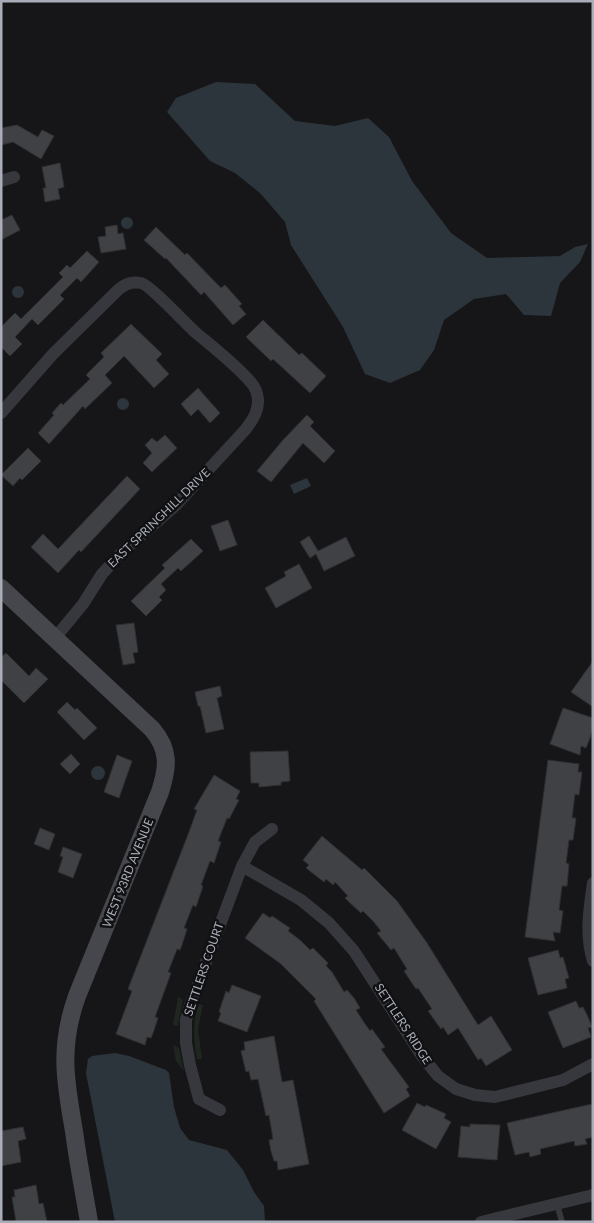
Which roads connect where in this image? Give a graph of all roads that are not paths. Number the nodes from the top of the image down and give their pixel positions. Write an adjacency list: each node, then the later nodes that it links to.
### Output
1 (14, 177): 2 (street)
2 (1, 181)
3 (1, 413): 5 (street, EAST SPRINGHILL DRIVE)
4 (1, 588): 5 (street, WEST 93RD AVENUE)
5 (55, 638): 14 (street, WEST 93RD AVENUE)
6 (272, 829): 7 (street, SETTLERS COURT)
7 (242, 866): 10 (street, SETTLERS RIDGE); 11 (street, SETTLERS COURT)
8 (593, 883): 9 (street)
9 (593, 961)
10 (593, 1064)
11 (220, 1110)
12 (593, 1195): 13 (street)
13 (557, 1204): 15 (street); 16 (lane)
14 (89, 1222)
15 (481, 1222)
16 (562, 1222)

